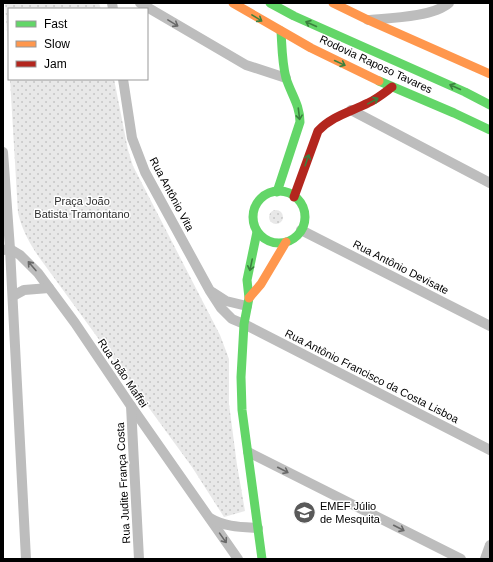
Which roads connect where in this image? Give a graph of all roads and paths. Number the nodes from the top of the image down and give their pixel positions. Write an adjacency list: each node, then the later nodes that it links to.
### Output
1 (140, 3): 9 (street, one-way to 9)
2 (233, 3): 7 (main road, Rodovia Raposo Tavares, one-way to 7)
3 (270, 3): 12 (main road, Rodovia Raposo Tavares, one-way to 3)
4 (333, 3): 6 (main road)
5 (449, 3): 6 (street)
6 (368, 20): 8 (main road)
7 (281, 31): 9 (main road); 11 (main road, Rodovia Raposo Tavares, one-way to 11)
8 (490, 74)
9 (286, 78): 17 (main road, one-way to 17)
10 (123, 80): 24 (street, Rua Antônio Vita)
11 (392, 87): 13 (main road, one-way to 11); 14 (main road, Rodovia Raposo Tavares)
12 (490, 105)
13 (351, 110): 16 (street); 18 (main road, one-way to 13)
14 (490, 130)
15 (3, 152): 22 (street)
16 (490, 183)
17 (277, 192): 18 (main road); 20 (main road)
18 (294, 197): 19 (main road)
19 (301, 230): 21 (main road); 28 (street, Rua Antônio Devisate)
20 (257, 232): 21 (main road); 26 (main road, one-way to 26)
21 (286, 242): 26 (main road)
22 (7, 249): 23 (street, Rua João Maffei, one-way to 22); 25 (street)
23 (49, 288): 25 (street); 29 (street, Rua João Maffei)
24 (210, 291): 26 (street); 27 (street, Rua Antônio Vita)
25 (13, 296): 35 (street)
26 (248, 302): 27 (main road)
27 (244, 324): 30 (street, Rua Antônio Francisco da Costa Lisboa); 31 (main road)
28 (490, 326)
29 (131, 406): 32 (street, Rua João Maffei); 36 (street, Rua Judite França Costa)
30 (490, 450)
31 (248, 452): 33 (main road); 39 (street, one-way to 39)
32 (208, 517): 33 (street, Rua João Maffei); 37 (street, Rua João Maffei, one-way to 37)
33 (258, 528): 38 (main road)
34 (490, 545): 40 (street)
35 (26, 559)
36 (139, 559)
37 (238, 559)
38 (262, 559)
39 (461, 559)
40 (485, 559)

